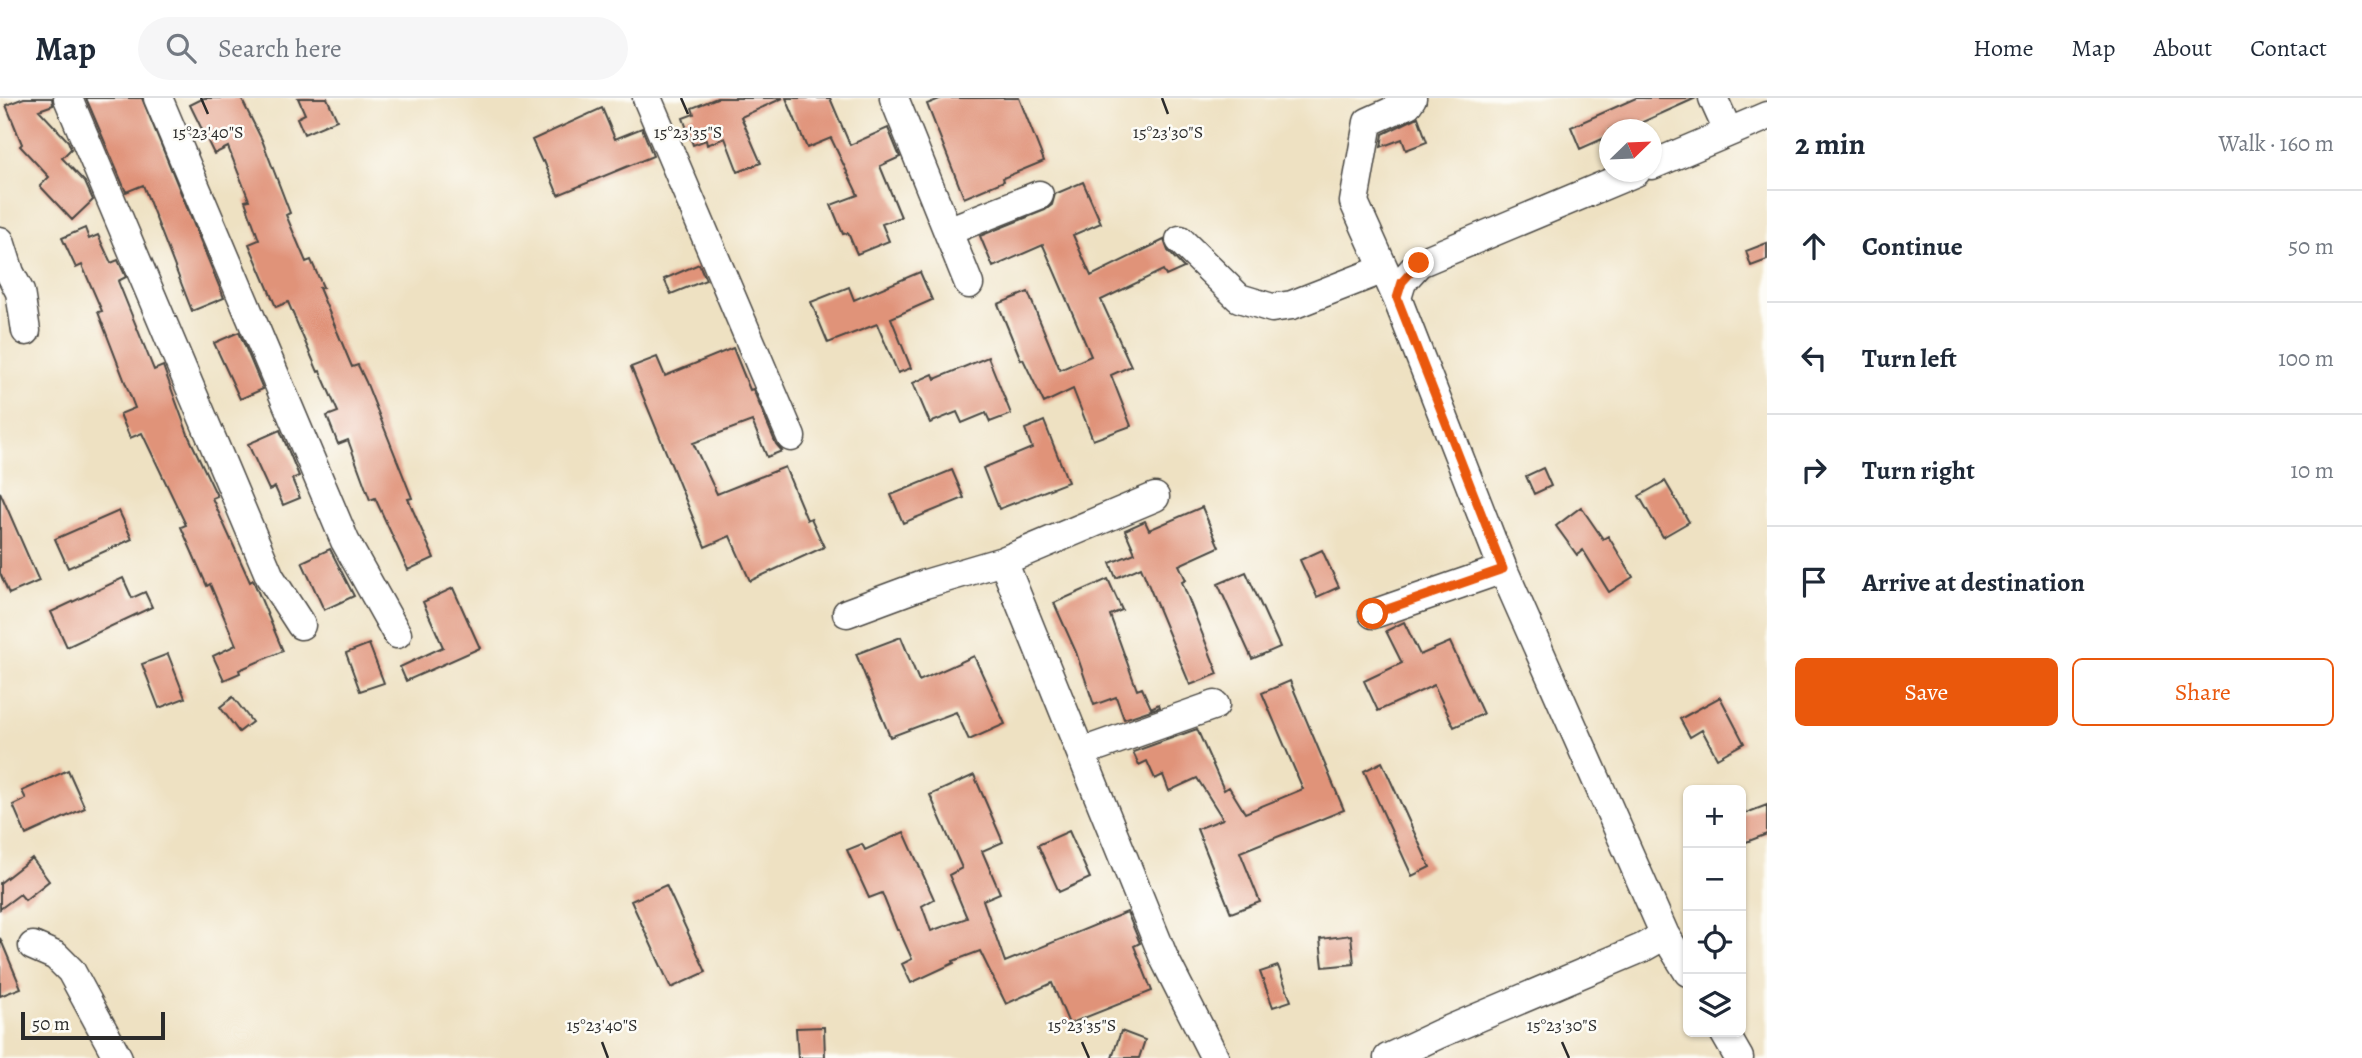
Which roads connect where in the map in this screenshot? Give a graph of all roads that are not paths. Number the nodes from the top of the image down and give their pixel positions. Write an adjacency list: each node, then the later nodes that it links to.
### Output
1 (68, 98): 25 (street)
2 (158, 98): 26 (street)
3 (647, 98): 19 (street)
4 (1412, 98): 15 (street)
5 (1713, 98): 8 (street)
6 (898, 99): 12 (street)
7 (1767, 116): 8 (street)
8 (1728, 131): 9 (street)
9 (1662, 160)
10 (1612, 182): 17 (street)
11 (1040, 195): 12 (street)
12 (948, 231): 16 (street)
13 (1180, 240): 15 (street)
14 (0, 241): 18 (street)
15 (1384, 269): 17 (street)
16 (970, 284)
17 (1397, 298): 22 (street)
18 (26, 331)
19 (790, 437)
20 (1155, 497): 21 (street)
21 (1003, 561): 23 (street); 28 (street)
22 (1503, 569): 24 (street); 29 (street)
23 (846, 613)
24 (1373, 614)
25 (301, 625)
26 (397, 634)
27 (1215, 705): 28 (street)
28 (1082, 752): 34 (street)
29 (1665, 935): 31 (street); 35 (street)
30 (33, 946): 33 (street)
31 (1683, 964)
32 (1727, 1037): 36 (street)
33 (118, 1058)
34 (1215, 1058)
35 (1388, 1058)
36 (1739, 1058)

